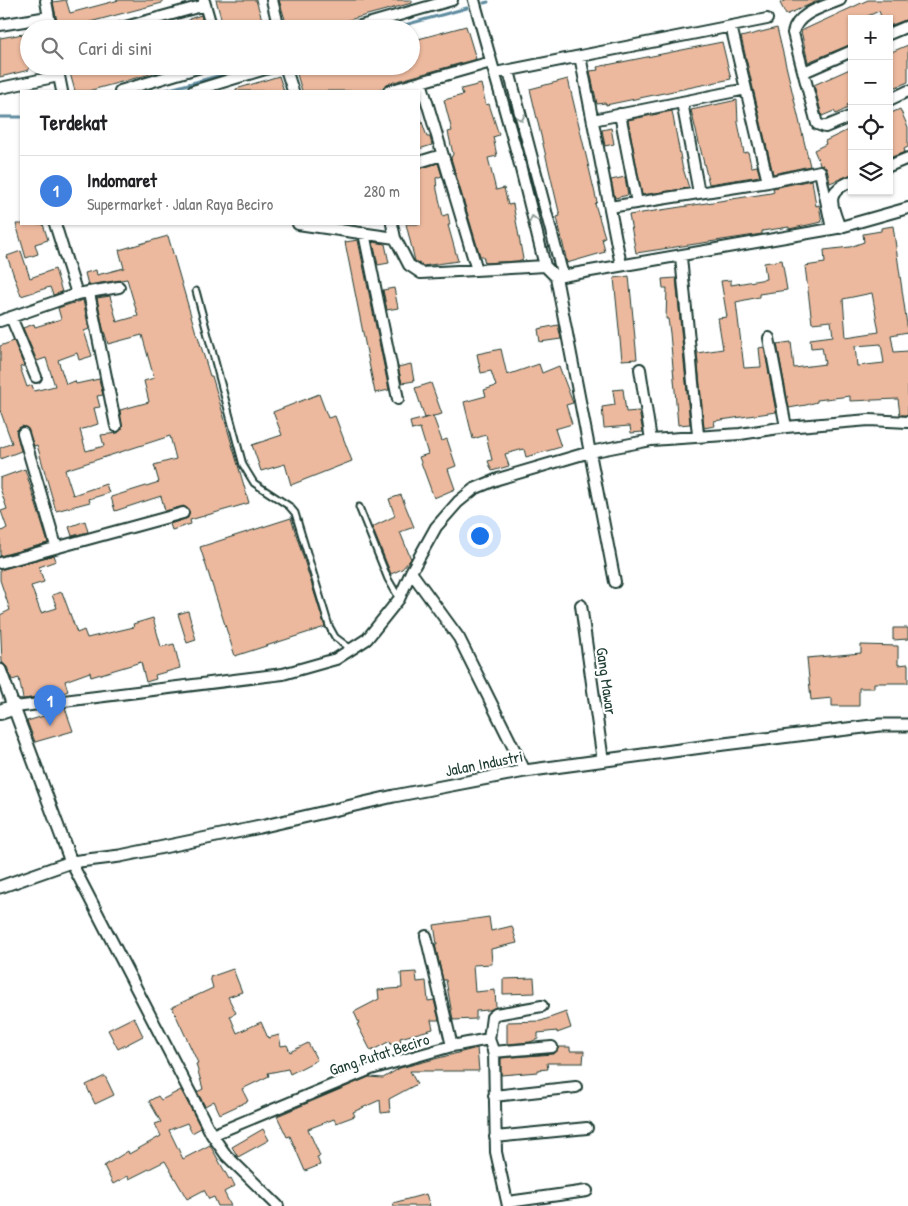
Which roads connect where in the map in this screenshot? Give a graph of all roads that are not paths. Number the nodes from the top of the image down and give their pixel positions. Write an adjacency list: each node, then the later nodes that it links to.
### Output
1 (272, 0): 14 (street)
2 (452, 0): 7 (street)
3 (474, 0): 23 (street)
4 (840, 0): 25 (street)
5 (46, 2): 8 (street)
6 (205, 3): 12 (street); 13 (street)
7 (418, 5): 15 (street)
8 (48, 17): 10 (street); 11 (street)
9 (767, 19): 18 (street)
10 (30, 20)
11 (49, 20)
12 (148, 20)
13 (210, 20)
14 (277, 20)
15 (376, 20)
16 (20, 22): 17 (street)
17 (0, 25)
18 (731, 26): 22 (street); 34 (street)
19 (908, 26): 20 (street)
20 (893, 32)
21 (848, 53): 25 (street)
22 (580, 56): 24 (street); 45 (street)
23 (491, 62): 26 (street); 32 (street)
24 (509, 71): 26 (street); 66 (street, one-way to 66)
25 (804, 72): 44 (street)
26 (494, 74): 64 (street, one-way to 26)
27 (44, 75): 33 (street)
28 (59, 75): 35 (street)
29 (174, 75): 36 (street)
30 (245, 75): 37 (street)
31 (288, 75): 38 (street)
32 (421, 82): 39 (street); 46 (street)
33 (0, 88)
34 (746, 89): 42 (street); 50 (street)
35 (62, 90)
36 (123, 90)
37 (195, 90)
38 (293, 90)
39 (393, 90)
40 (908, 92): 41 (street)
41 (893, 98)
42 (682, 102): 43 (street); 52 (street)
43 (620, 114): 45 (street); 53 (street)
44 (848, 118)
45 (593, 120): 54 (street)
46 (442, 155): 48 (street); 65 (street)
47 (908, 158): 49 (street)
48 (420, 162)
49 (893, 164)
50 (768, 182): 52 (street); 59 (street)
51 (848, 183): 59 (street)
52 (700, 193): 53 (street)
53 (637, 202): 54 (street)
54 (610, 207): 63 (street)
55 (908, 208): 59 (street)
56 (56, 225): 70 (street)
57 (307, 225): 60 (street)
58 (392, 225): 61 (street)
59 (836, 228): 62 (street)
60 (364, 233): 61 (street); 76 (street)
61 (395, 238): 65 (street)
62 (681, 257): 63 (street); 81 (street)
63 (621, 265): 66 (street)
64 (545, 266): 65 (street); 66 (street)
65 (477, 270)
66 (560, 276): 83 (street)
67 (119, 287): 69 (street)
68 (196, 291): 92 (lane)
69 (89, 293): 70 (street); 78 (street)
70 (78, 294): 71 (street)
71 (11, 317): 72 (street); 75 (street)
72 (0, 321)
73 (769, 338): 79 (street)
74 (640, 369): 82 (street)
75 (36, 377)
76 (398, 399)
77 (908, 422): 79 (street)
78 (116, 426)
79 (786, 427): 81 (street)
80 (24, 434): 86 (street)
81 (698, 435): 82 (street)
82 (651, 440): 83 (street)
83 (590, 452): 88 (street); 89 (street)
84 (359, 507): 90 (lane)
85 (184, 513): 86 (street)
86 (56, 546): 87 (street)
87 (0, 563)
88 (411, 572): 90 (street); 98 (street)
89 (615, 582)
90 (399, 599): 92 (street)
91 (581, 605): 97 (street, Gang Mawar)
92 (351, 649): 94 (street)
93 (0, 670): 94 (street)
94 (15, 707): 95 (main road); 99 (street)
95 (0, 712)
96 (908, 725): 97 (street, Jalan Industri)
97 (603, 760): 98 (street, Jalan Industri)
98 (525, 771): 99 (street, Jalan Industri)
99 (71, 862): 100 (street, Jalan Industri); 110 (street)
100 (0, 887)
101 (426, 936): 104 (street)
102 (542, 1006): 103 (street)
103 (489, 1039): 104 (street, Gang Putat Beciro); 106 (street)
104 (452, 1046): 110 (street, Gang Putat Beciro)
105 (552, 1047): 106 (street)
106 (493, 1052): 108 (street)
107 (576, 1087): 108 (street)
108 (494, 1096): 111 (street)
109 (587, 1128): 111 (street)
110 (212, 1135): 114 (street)
111 (495, 1136): 113 (street)
112 (587, 1191): 113 (street)
113 (508, 1204)
114 (278, 1206)

